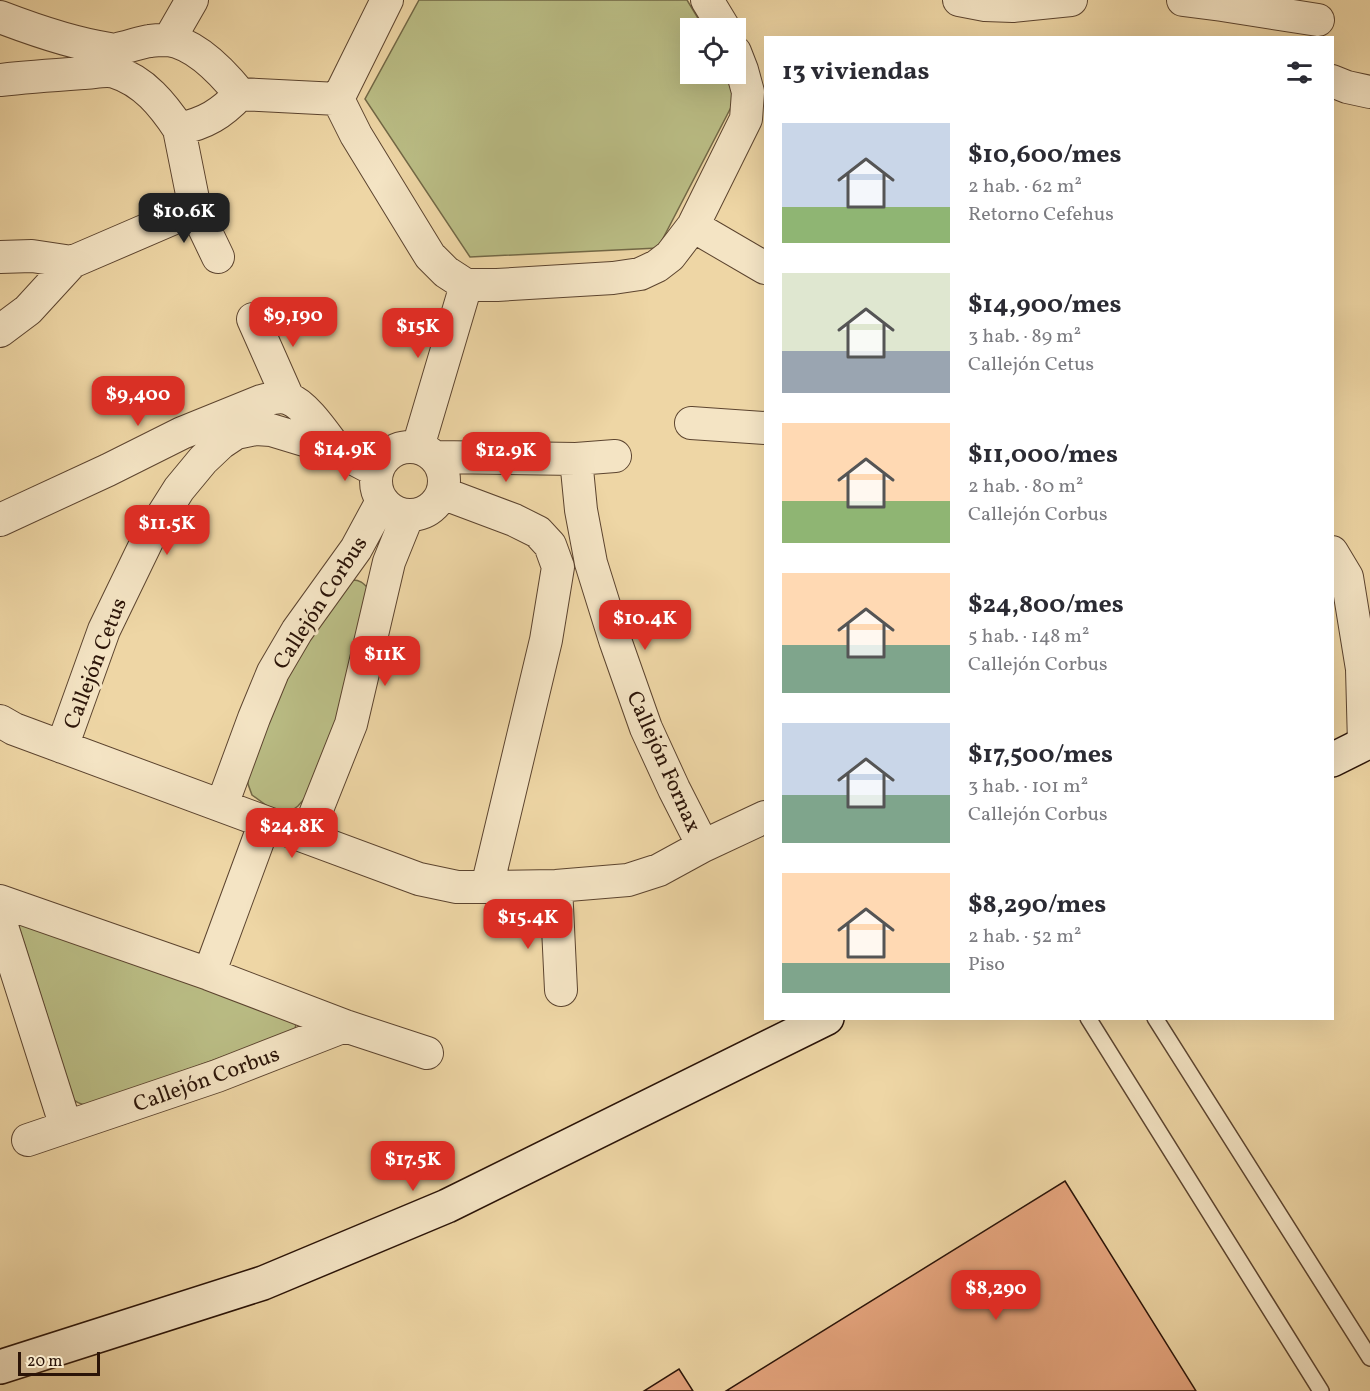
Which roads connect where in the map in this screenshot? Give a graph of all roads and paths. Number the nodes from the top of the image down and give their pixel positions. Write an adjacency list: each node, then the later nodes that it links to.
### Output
1 (192, 0): 10 (street)
2 (387, 0): 17 (street)
3 (707, 0): 8 (street)
4 (958, 0): 5 (street)
5 (1071, 0)
6 (1183, 0): 9 (street)
7 (0, 17): 11 (street)
8 (718, 18)
9 (1318, 19)
10 (169, 40): 11 (street); 16 (street)
11 (113, 60): 12 (street); 18 (street)
12 (0, 80)
13 (1334, 82): 15 (street)
14 (746, 84): 20 (street)
15 (1370, 92)
16 (240, 94): 17 (street); 18 (street)
17 (338, 99): 25 (street)
18 (179, 129): 19 (street)
19 (195, 209): 22 (street); 23 (street)
20 (693, 226): 24 (street); 25 (street)
21 (0, 257): 23 (street)
22 (218, 257)
23 (72, 262): 27 (street)
24 (764, 267)
25 (466, 285): 33 (street)
26 (253, 319): 28 (street)
27 (0, 331)
28 (288, 398): 30 (street, Callejón Cetus); 32 (street, Callejón Cetus)
29 (691, 423): 31 (street)
30 (230, 424): 32 (street, Callejón Cetus); 39 (street, Callejón Cetus); 45 (street, Callejón Cetus)
31 (764, 428)
32 (337, 450): 36 (street, Callejón Cetus)
33 (427, 452): 35 (street); 36 (street); 37 (street)
34 (615, 456): 35 (street)
35 (576, 459): 51 (street, Callejón Fornax)
36 (377, 471): 38 (street)
37 (442, 493): 38 (street); 53 (street)
38 (395, 508): 41 (street, Callejón Corbus); 42 (street, Callejón Corbus)
39 (0, 520)
40 (1350, 564): 44 (street)
41 (340, 572): 42 (street); 47 (street, Callejón Corbus)
42 (381, 597): 50 (street, Callejón Corbus)
43 (0, 721): 45 (street, Callejón Cetus)
44 (1367, 742): 46 (main road)
45 (62, 747): 47 (street, Callejón Cetus)
46 (1334, 759)
47 (222, 806): 49 (street)
48 (764, 817): 51 (street)
49 (265, 822): 50 (street); 56 (street)
50 (306, 837): 53 (street)
51 (703, 846): 52 (street, Callejón Fornax)
52 (556, 886): 53 (street, Callejón Fornax); 57 (street)
53 (472, 887)
54 (0, 901): 56 (street)
55 (0, 920): 63 (street)
56 (209, 974): 61 (street)
57 (551, 984)
58 (823, 1020): 66 (main road)
59 (1089, 1020): 67 (lane)
60 (1156, 1020): 65 (lane)
61 (345, 1026): 62 (street); 63 (street, Callejón Corbus)
62 (427, 1053)
63 (66, 1127): 64 (street, Callejón Corbus)
64 (28, 1140)
65 (1370, 1358)
66 (0, 1367)
67 (1321, 1391)

